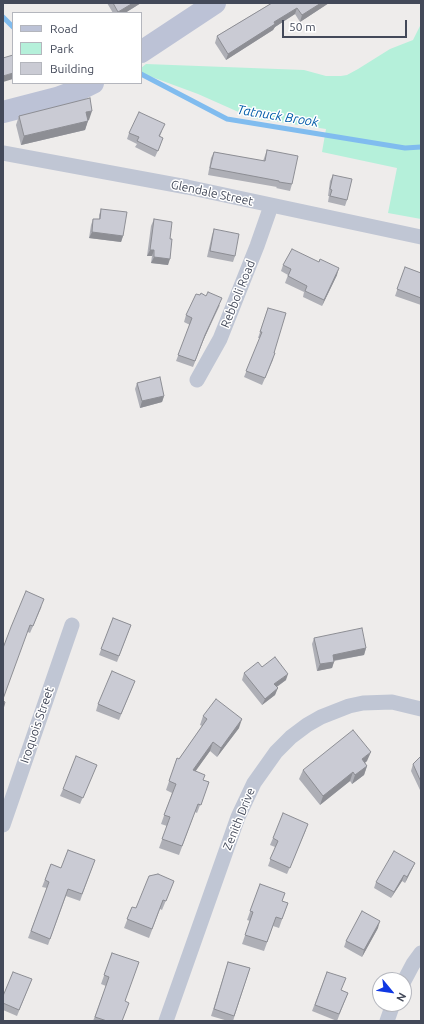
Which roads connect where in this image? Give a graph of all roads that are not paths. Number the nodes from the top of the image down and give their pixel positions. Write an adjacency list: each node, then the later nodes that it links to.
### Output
1 (215, 3): 2 (street)
2 (142, 51)
3 (91, 84): 4 (street)
4 (3, 112)
5 (3, 154): 6 (street, Glendale Street)
6 (271, 206): 7 (street, Glendale Street); 8 (street, Rebboli Road)
7 (421, 237)
8 (197, 380)
9 (72, 626): 11 (street, Iroquois Street)
10 (421, 709): 14 (street, Zenith Drive)
11 (3, 825)
12 (421, 953): 13 (street)
13 (409, 972)
14 (166, 1021)

